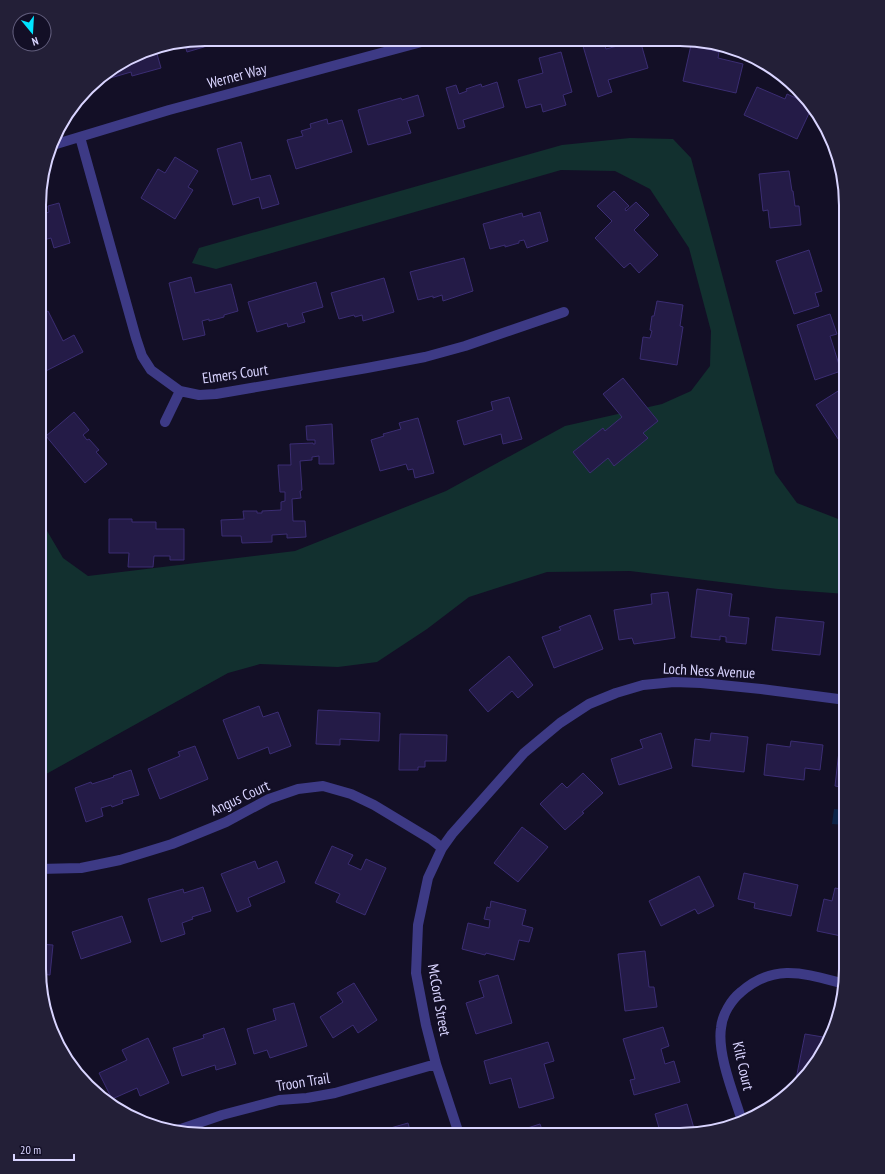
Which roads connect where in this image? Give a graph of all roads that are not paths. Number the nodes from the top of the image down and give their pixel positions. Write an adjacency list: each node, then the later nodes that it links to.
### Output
1 (407, 46): 2 (street, Werner Way)
2 (80, 137): 3 (street, Werner Way); 5 (street, Elmers Court)
3 (58, 143)
4 (564, 312): 5 (street, Elmers Court)
5 (180, 391): 6 (street)
6 (165, 422)
7 (839, 699): 8 (street, Loch Ness Avenue)
8 (442, 848): 9 (street, Angus Court); 11 (street, McCord Street)
9 (46, 870)
10 (839, 982): 12 (street, Kilt Court)
11 (436, 1064): 13 (street, Troon Trail); 14 (street, McCord Street)
12 (741, 1116)
13 (186, 1127)
14 (457, 1128)

